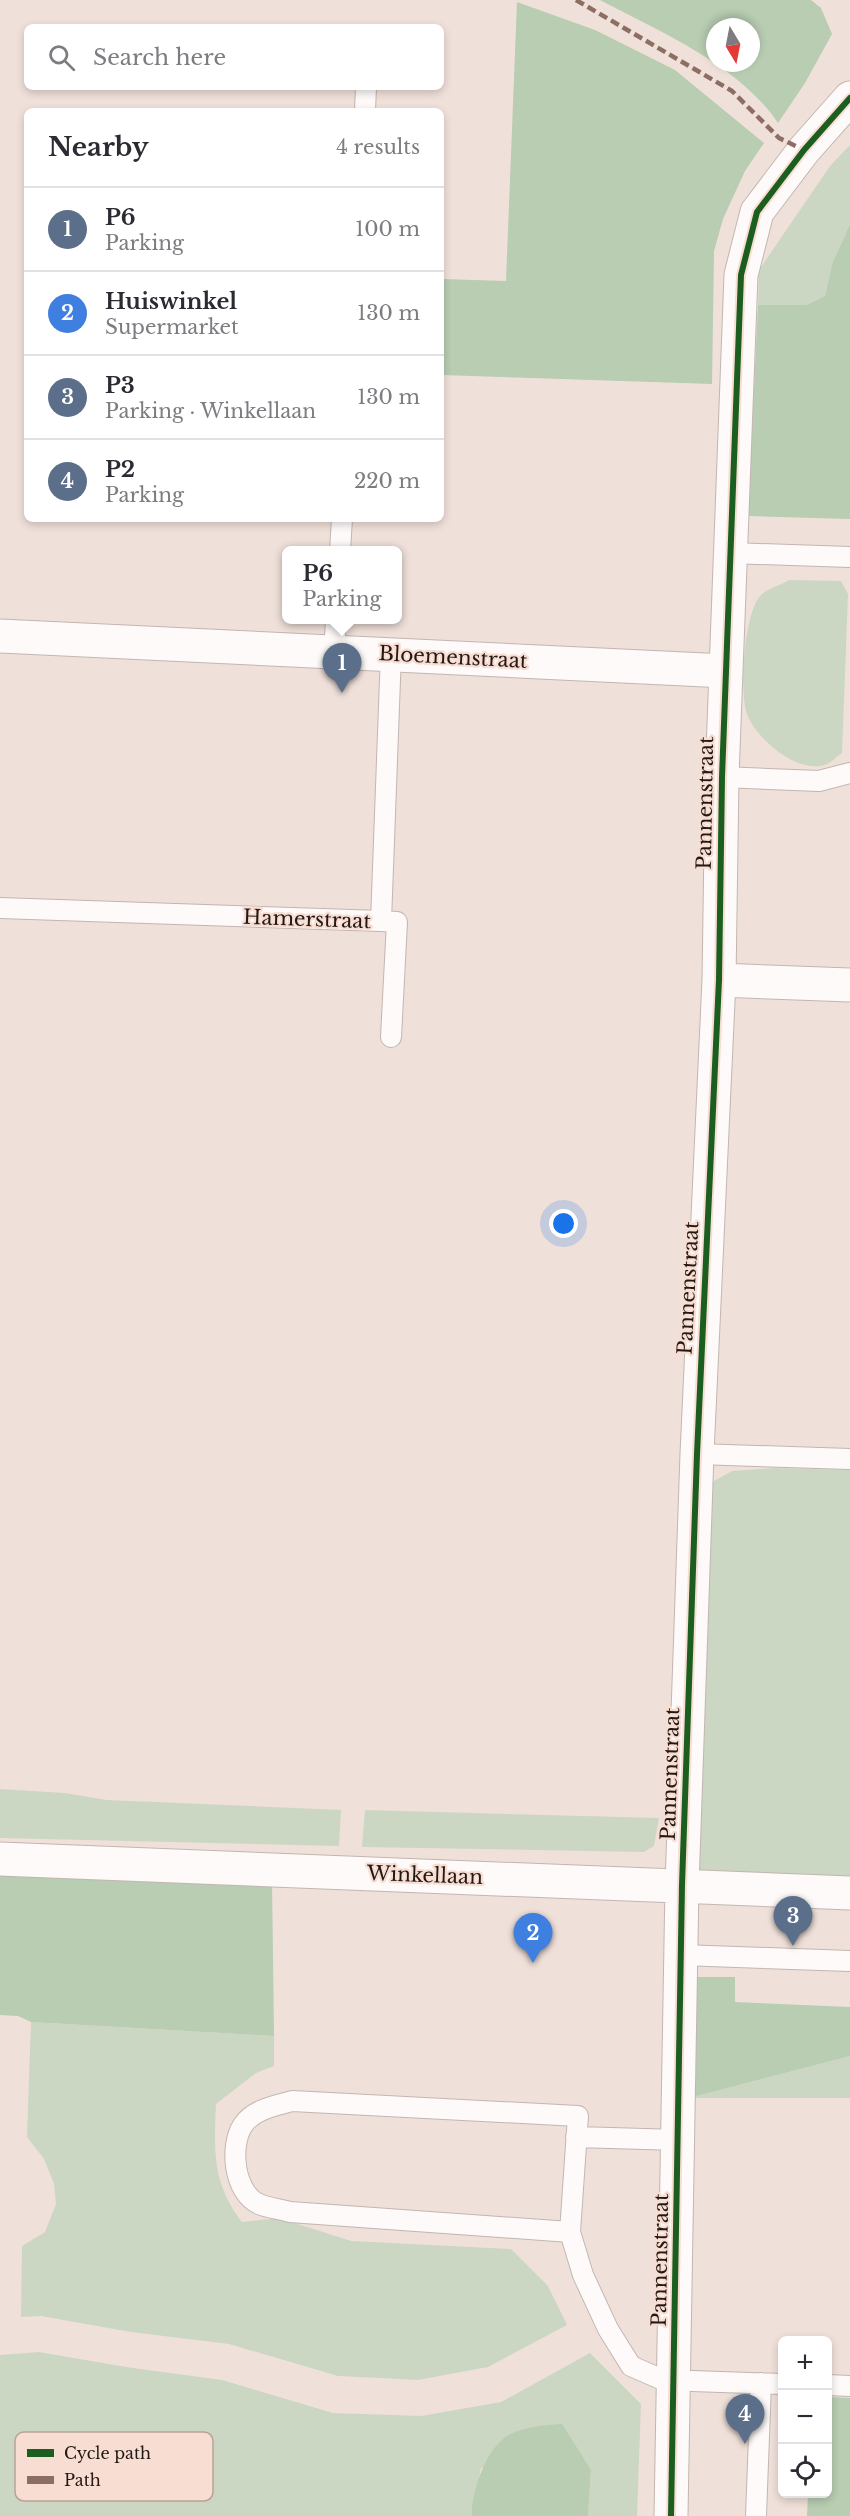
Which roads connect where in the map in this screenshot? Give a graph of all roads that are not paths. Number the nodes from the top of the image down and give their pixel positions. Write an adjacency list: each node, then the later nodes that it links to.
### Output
1 (366, 90): 3 (lane)
2 (850, 98): 6 (street, Pannenstraat)
3 (365, 108)
4 (342, 522): 5 (lane)
5 (340, 546)
6 (730, 553): 7 (lane); 11 (street, Pannenstraat)
7 (850, 557)
8 (335, 635): 9 (street, Bloemenstraat); 10 (street, Bloemenstraat)
9 (0, 636)
10 (391, 653): 11 (street, Bloemenstraat); 15 (lane, Hamerstraat)
11 (726, 671): 13 (street, Pannenstraat)
12 (850, 773): 13 (lane)
13 (722, 777): 16 (street, Pannenstraat)
14 (0, 908): 15 (lane, Hamerstraat)
15 (381, 921): 18 (lane)
16 (719, 981): 17 (street); 19 (street, Pannenstraat)
17 (850, 985)
18 (391, 1037)
19 (697, 1454): 20 (lane); 22 (street, Pannenstraat)
20 (850, 1459)
21 (0, 1859): 22 (street, Winkellaan)
22 (682, 1885): 23 (street, Winkellaan); 24 (street, Pannenstraat)
23 (850, 1893)
24 (681, 1955): 25 (lane); 27 (street, Pannenstraat)
25 (850, 1961)
26 (576, 2137): 27 (lane); 28 (lane); 28 (lane)
27 (679, 2140): 29 (street, Pannenstraat)
28 (570, 2232): 29 (lane)
29 (675, 2380): 30 (lane); 34 (street, Pannenstraat)
30 (761, 2383): 31 (lane); 35 (lane)
31 (778, 2384)
32 (832, 2385): 33 (lane)
33 (850, 2386)
34 (671, 2516)
35 (756, 2516)

